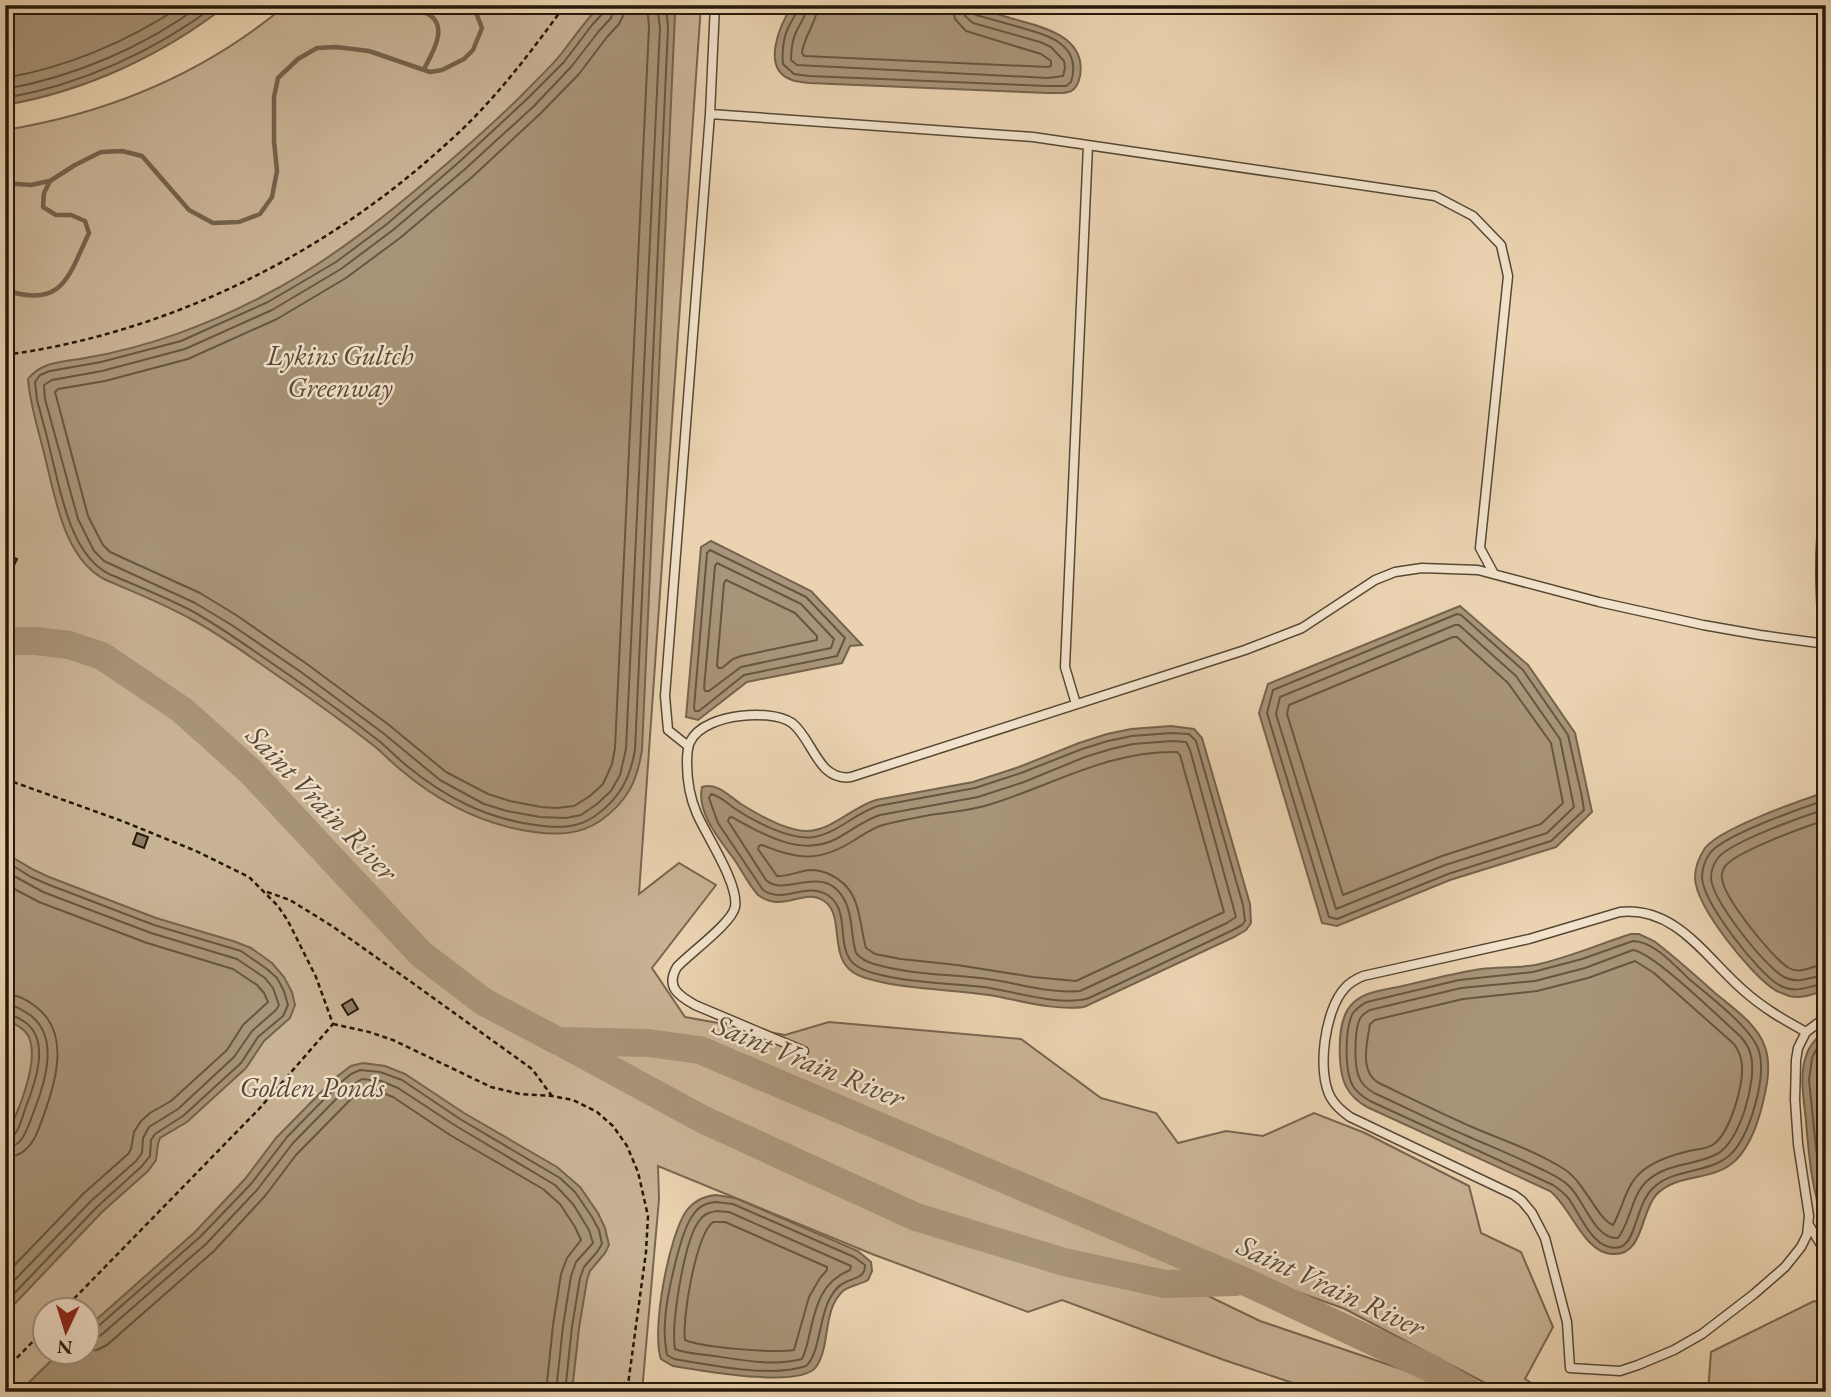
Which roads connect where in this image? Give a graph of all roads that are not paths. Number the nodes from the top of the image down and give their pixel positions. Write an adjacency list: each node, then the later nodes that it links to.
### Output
1 (715, 5): 2 (lane)
2 (710, 114): 3 (lane); 8 (lane)
3 (1088, 145): 5 (lane); 7 (lane)
4 (1826, 496): 6 (lane)
5 (1494, 574): 6 (lane); 7 (lane)
6 (1825, 643)
7 (1076, 705): 8 (lane)
8 (688, 746): 11 (lane)
9 (1826, 1017): 10 (lane)
10 (1806, 1032): 12 (lane); 12 (lane)
11 (804, 1051)
12 (1809, 1225): 13 (lane)
13 (1826, 1253)

